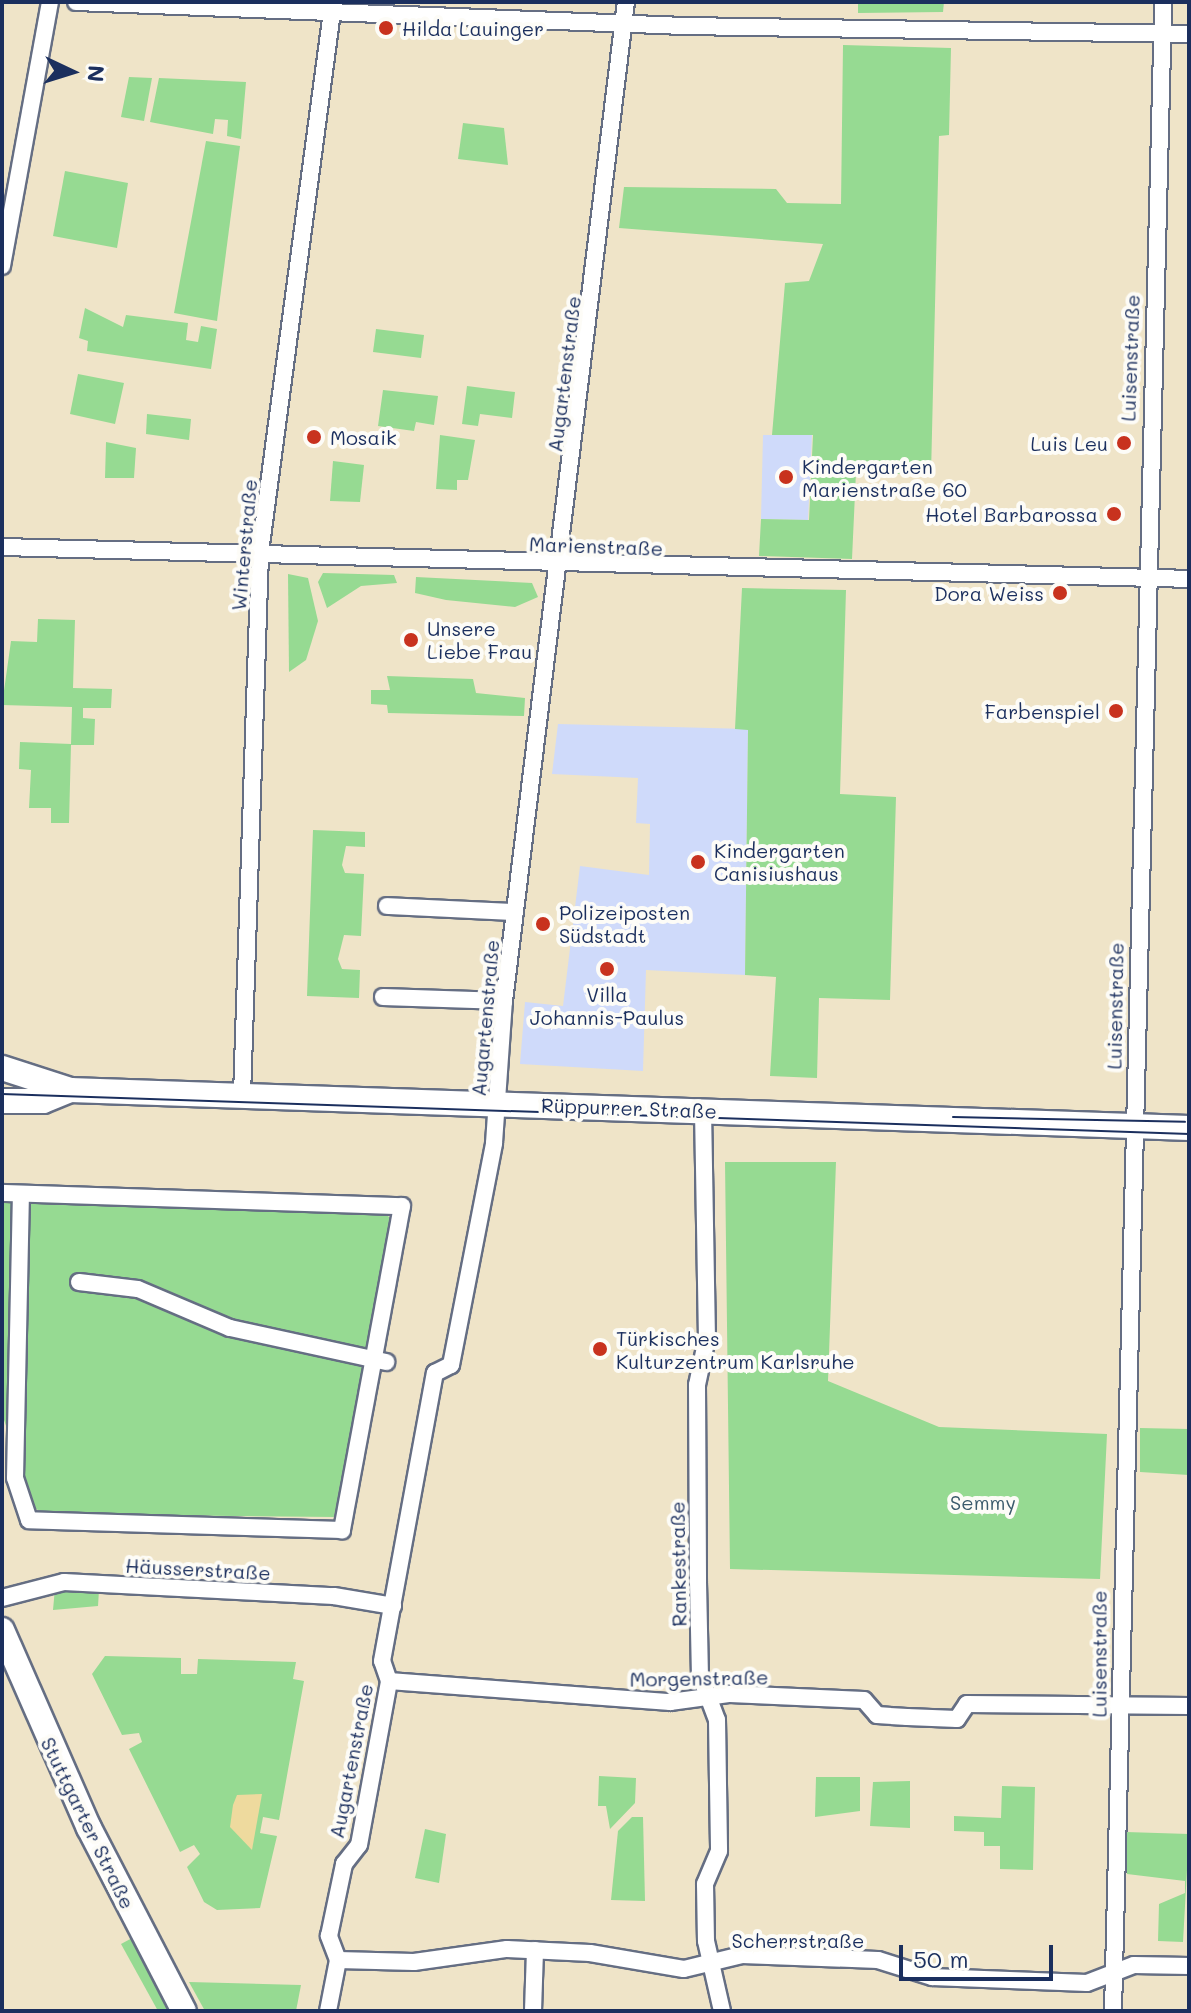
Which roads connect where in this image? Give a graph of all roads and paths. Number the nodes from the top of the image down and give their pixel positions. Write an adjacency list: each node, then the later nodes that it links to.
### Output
1 (50, 2): 9 (street)
2 (76, 2): 5 (street)
3 (626, 2): 6 (street, Augartenstraße)
4 (1163, 2): 7 (street, Luisenstraße)
5 (333, 7): 6 (street); 11 (street, Winterstraße)
6 (624, 23): 7 (street); 12 (street, Augartenstraße)
7 (1162, 33): 8 (street); 13 (street, Luisenstraße)
8 (1189, 34)
9 (2, 266)
10 (2, 547): 11 (street, Marienstraße)
11 (260, 552): 12 (street, Marienstraße); 21 (street, Winterstraße)
12 (561, 565): 13 (street, Marienstraße); 16 (street, Augartenstraße)
13 (1144, 578): 14 (street, Marienstraße); 25 (street, Luisenstraße)
14 (1189, 579)
15 (387, 906): 16 (street)
16 (515, 912): 18 (street, Augartenstraße)
17 (383, 997): 18 (street)
18 (504, 1001): 23 (street, Augartenstraße)
19 (2, 1068): 20 (main road, Rüppurrer Straße)
20 (70, 1090): 21 (main road, Rüppurrer Straße); 22 (main road, Rüppurrer Straße)
21 (242, 1096): 23 (main road, Rüppurrer Straße)
22 (2, 1101)
23 (496, 1103): 24 (main road, Rüppurrer Straße); 32 (street, Augartenstraße)
24 (703, 1110): 25 (main road, Rüppurrer Straße); 35 (street, Rankestraße)
25 (1133, 1128): 26 (main road, Rüppurrer Straße); 36 (street, Luisenstraße)
26 (1189, 1128)
27 (2, 1193): 28 (street)
28 (21, 1194): 30 (street); 30 (street)
29 (79, 1282): 30 (street)
30 (380, 1360)
31 (2, 1598): 32 (street, Häusserstraße)
32 (393, 1606): 34 (street, Augartenstraße)
33 (2, 1630): 43 (main road, Stuttgarter Straße)
34 (389, 1681): 35 (street, Morgenstraße); 39 (street, Augartenstraße)
35 (708, 1697): 36 (street, Morgenstraße); 40 (street, Rankestraße)
36 (1119, 1704): 37 (street, Morgenstraße); 42 (street, Luisenstraße)
37 (1189, 1706)
38 (535, 1950): 39 (street, Scherrstraße); 40 (street, Scherrstraße); 45 (street)
39 (338, 1960): 44 (street, Augartenstraße)
40 (712, 1962): 42 (street, Scherrstraße); 46 (street, Rankestraße)
41 (1189, 1966): 42 (street, Scherrstraße)
42 (1114, 1972): 47 (street, Luisenstraße)
43 (184, 2011)
44 (328, 2011)
45 (533, 2011)
46 (722, 2011)
47 (1113, 2011)

